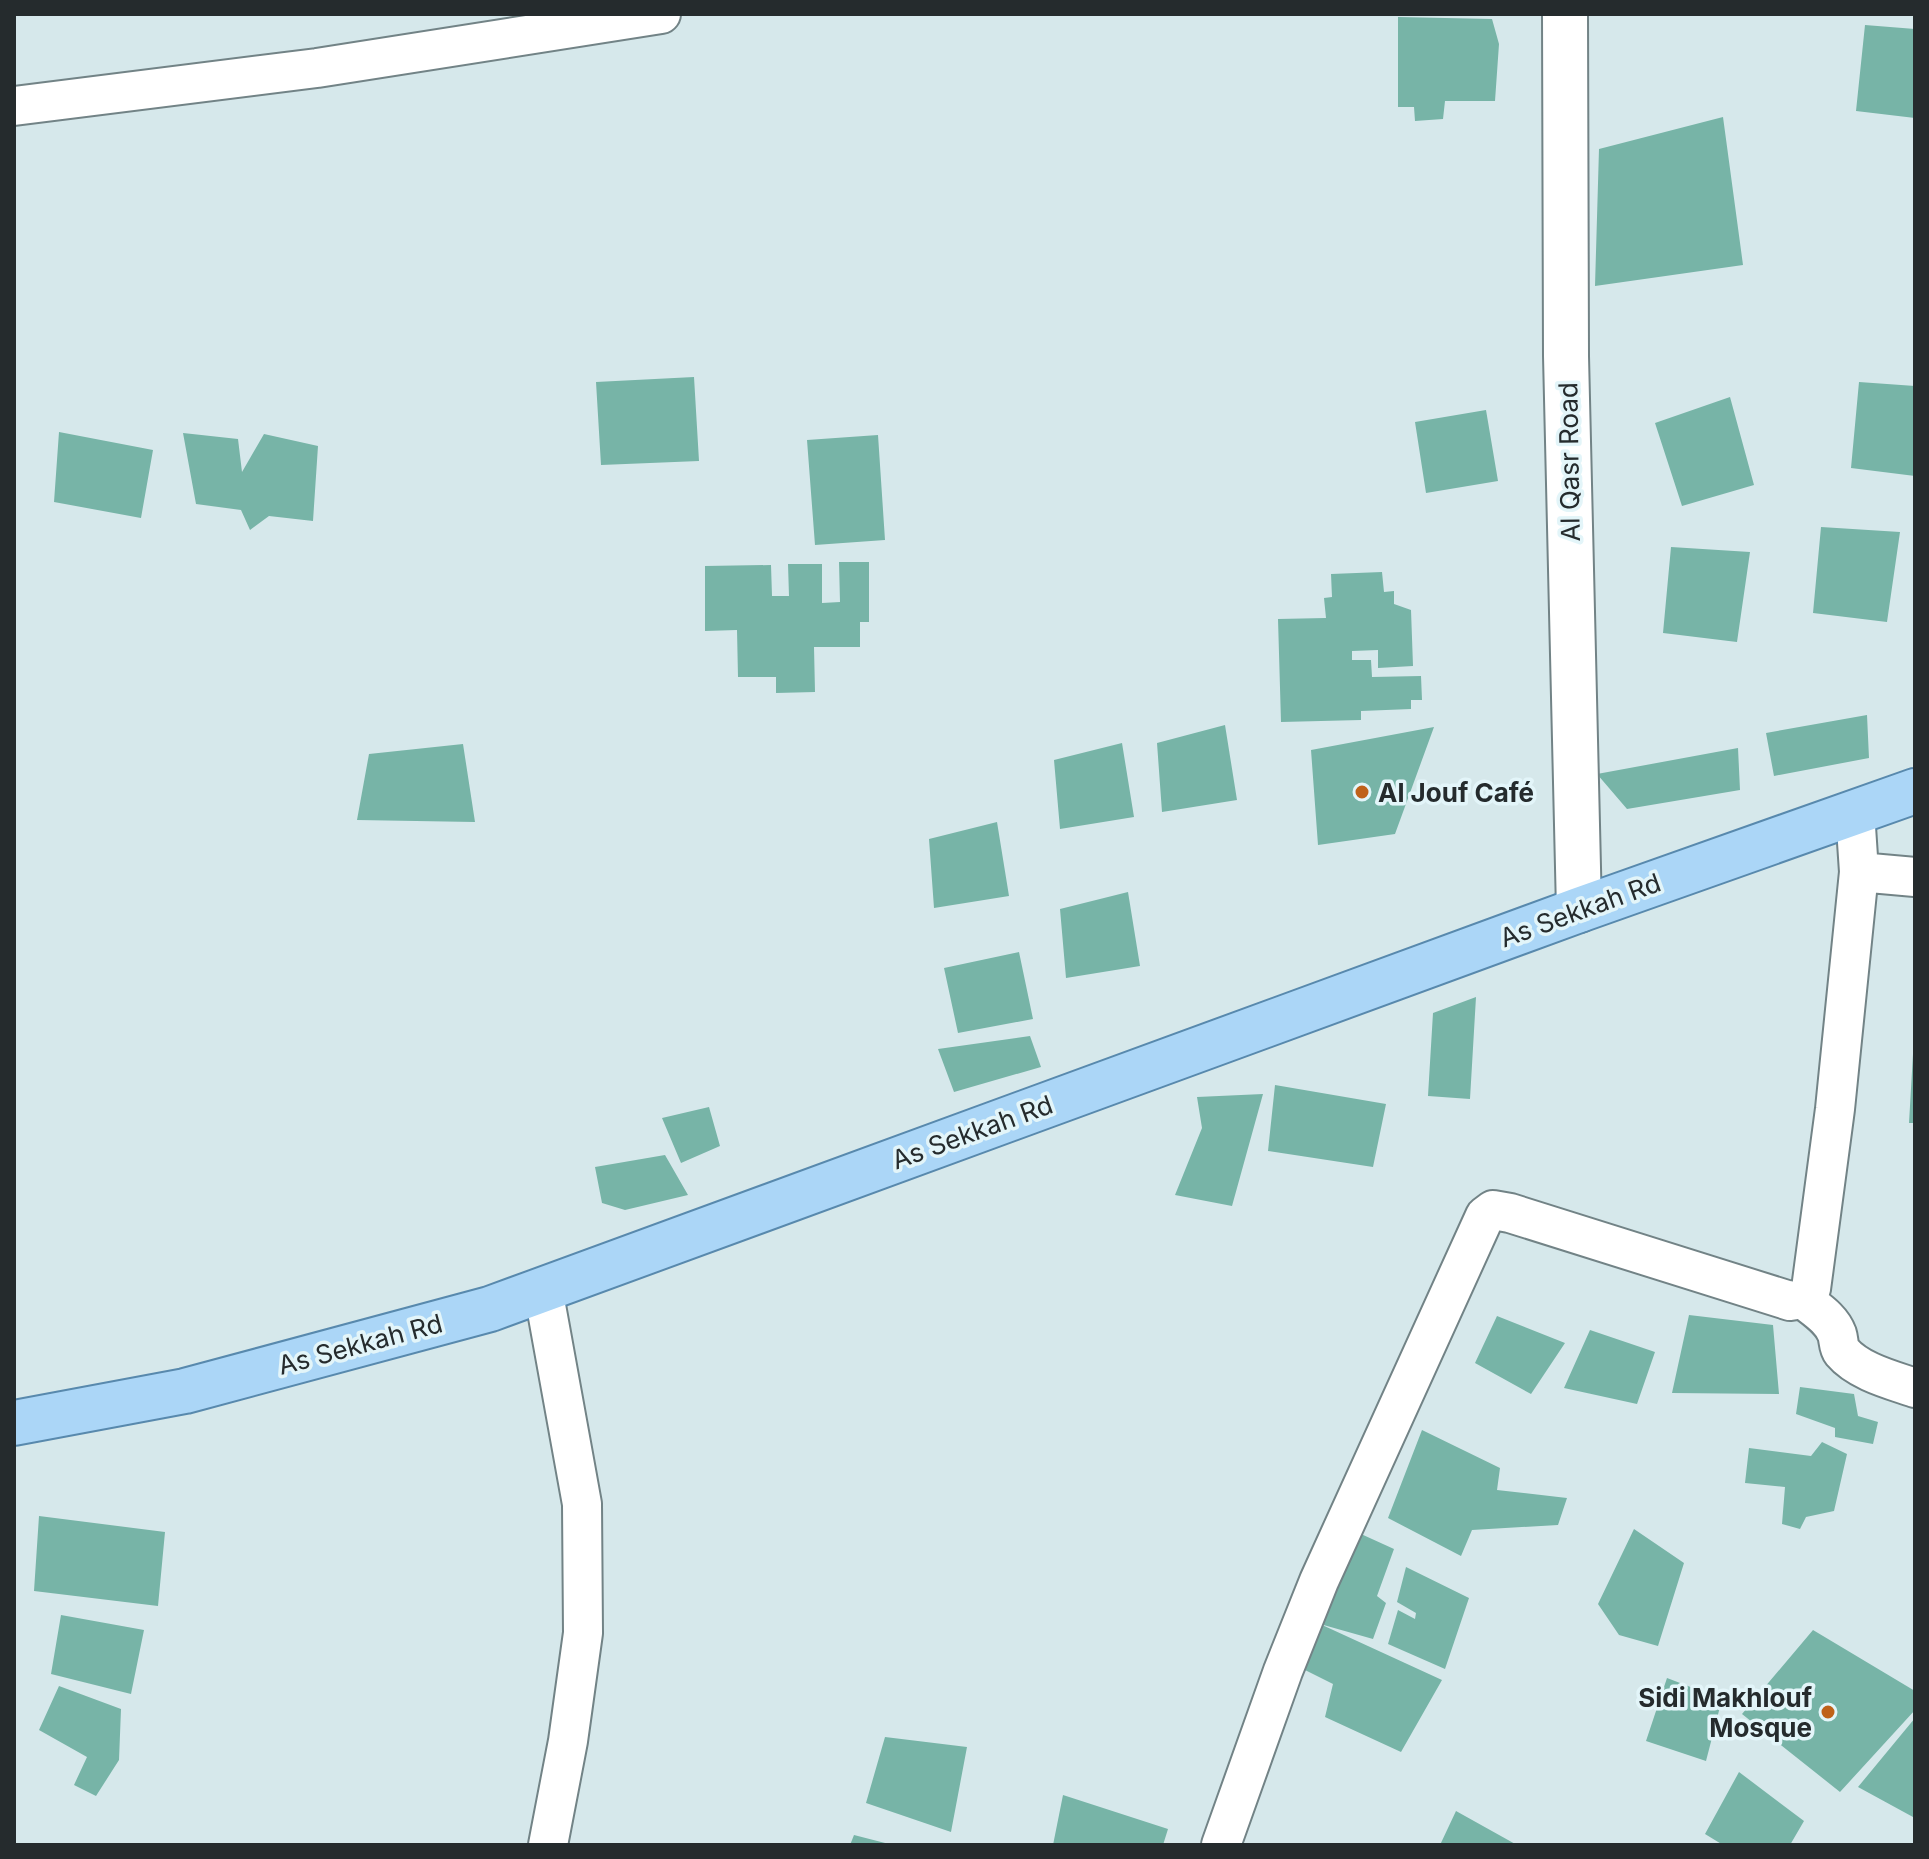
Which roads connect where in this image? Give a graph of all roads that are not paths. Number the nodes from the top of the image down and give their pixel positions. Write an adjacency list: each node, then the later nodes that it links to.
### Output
1 (661, 14): 3 (street)
2 (1565, 14): 8 (street, Al Qasr Road)
3 (14, 106)
4 (1915, 791): 5 (main road, As Sekkah Rd)
5 (1855, 812): 6 (street); 8 (main road, As Sekkah Rd)
6 (1859, 872): 7 (street); 10 (street)
7 (1915, 877)
8 (1579, 910): 9 (main road, As Sekkah Rd)
9 (543, 1289): 12 (main road, As Sekkah Rd); 13 (street)
10 (1803, 1299): 11 (street); 14 (street)
11 (1915, 1388)
12 (14, 1423)
13 (548, 1845)
14 (1221, 1845)

